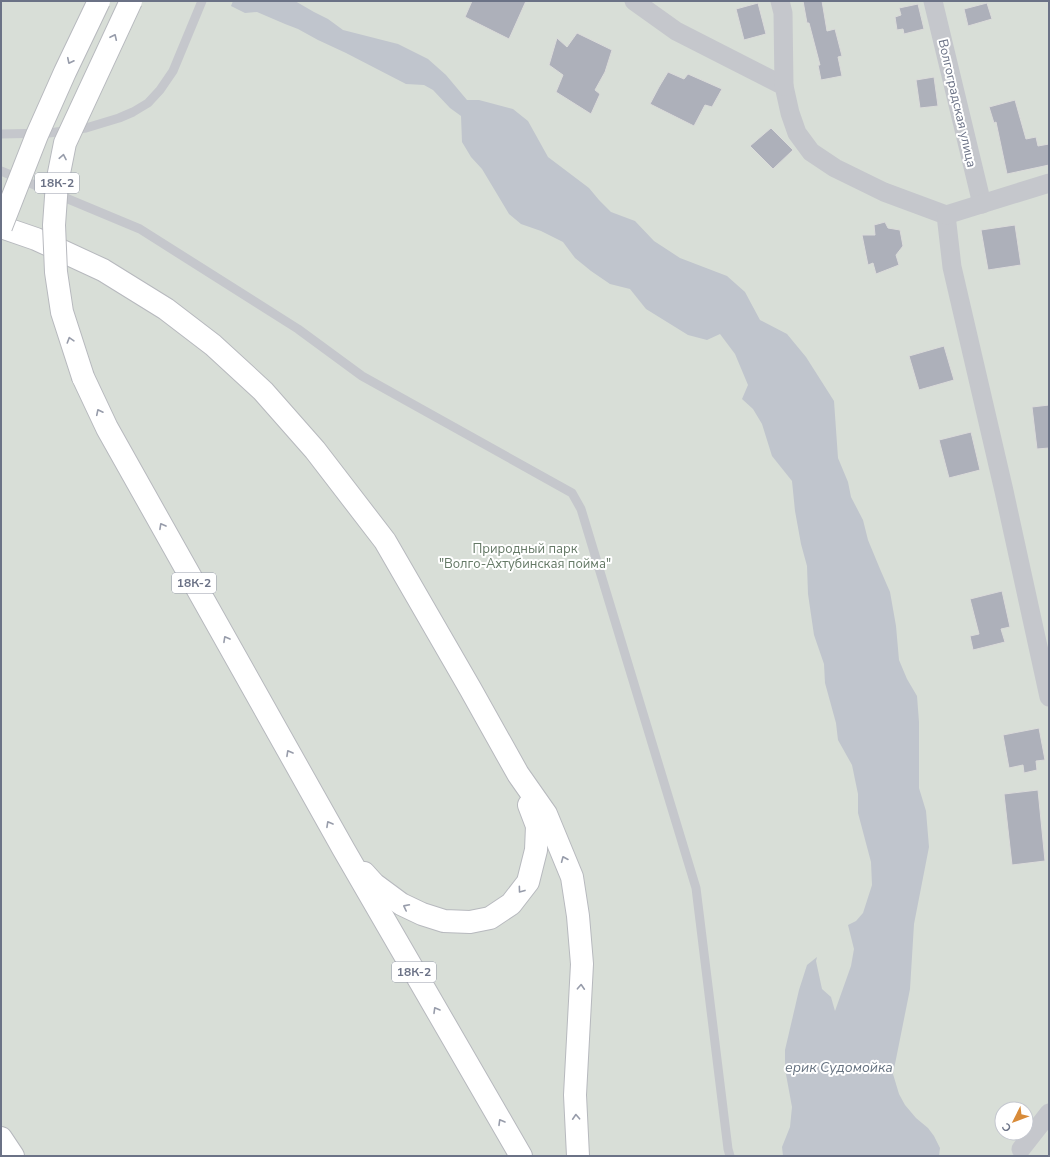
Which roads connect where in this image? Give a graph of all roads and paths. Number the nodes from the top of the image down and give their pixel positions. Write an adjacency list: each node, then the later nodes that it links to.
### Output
1 (99, 1): 13 (main road, 18К-2, one-way to 13, bridge)
2 (131, 1): 16 (main road, 18К-2, one-way to 2, bridge)
3 (202, 1): 8 (lane)
4 (634, 1): 7 (street)
5 (780, 1): 7 (street)
6 (933, 1): 11 (street, Волгоградская улица)
7 (784, 86): 12 (street)
8 (1, 134)
9 (1, 172): 23 (lane)
10 (1049, 183): 11 (street)
11 (982, 204): 12 (street)
12 (946, 215): 14 (street)
13 (1, 227): 15 (main road)
14 (1049, 697)
15 (518, 774): 16 (main road, one-way to 16); 22 (main road, one-way to 15)
16 (344, 850): 21 (main road, 18К-2, one-way to 16)
17 (1049, 1113): 19 (street)
18 (1, 1138): 20 (main road)
19 (1021, 1149)
20 (13, 1156)
21 (521, 1156)
22 (578, 1156)
23 (730, 1156)

